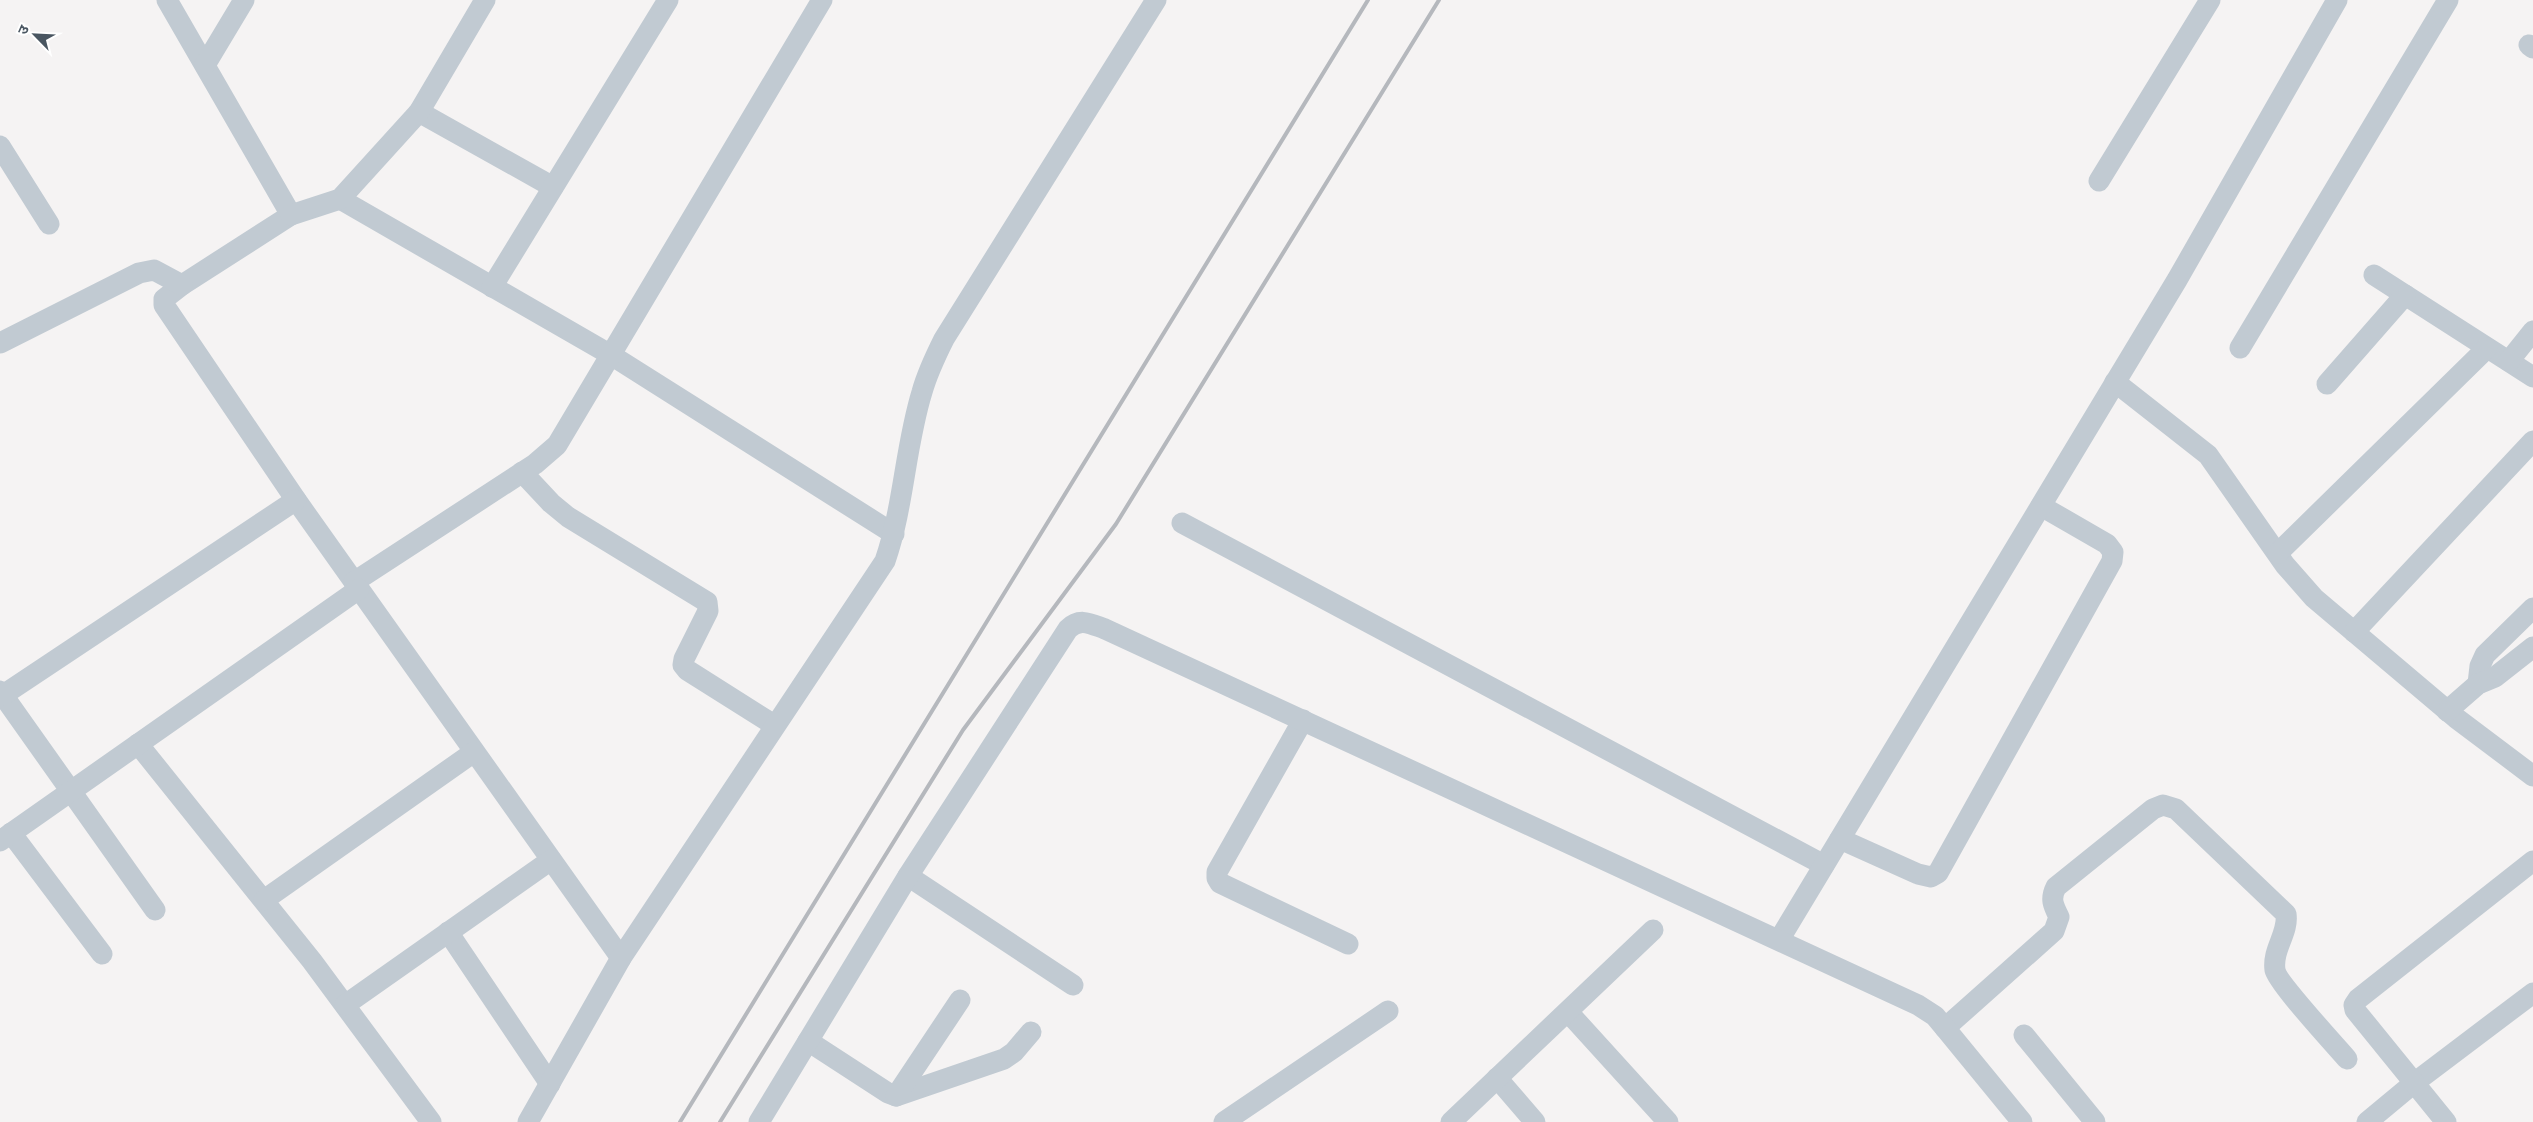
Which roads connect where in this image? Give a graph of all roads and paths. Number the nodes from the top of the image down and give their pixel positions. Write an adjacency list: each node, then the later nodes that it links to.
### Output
1 (244, 0): 10 (street)
2 (485, 0): 11 (street)
3 (668, 0): 14 (street)
4 (822, 0): 26 (street)
5 (1156, 0): 36 (street)
6 (2210, 0): 13 (street)
7 (2337, 0): 29 (street)
8 (2448, 0): 24 (street)
9 (174, 4): 10 (street)
10 (205, 65): 16 (street)
11 (419, 112): 14 (street); 15 (street)
12 (0, 146): 17 (street)
13 (2099, 181)
14 (553, 187): 20 (street)
15 (340, 199): 16 (street); 20 (street)
16 (291, 215): 19 (street)
17 (48, 224)
18 (2374, 275): 21 (street)
19 (182, 285): 23 (street); 33 (street)
20 (492, 287): 26 (street)
21 (2405, 295): 25 (street); 30 (street)
22 (2533, 331): 27 (street)
23 (0, 343)
24 (2240, 348)
25 (2487, 348): 27 (street); 37 (street)
26 (611, 355): 32 (street); 36 (street)
27 (2509, 361): 28 (street)
28 (2533, 377)
29 (2115, 382): 34 (street); 37 (street)
30 (2327, 384)
31 (2533, 441): 40 (street)
32 (522, 472): 38 (street); 46 (street)
33 (296, 500): 38 (street); 43 (street)
34 (2041, 506): 52 (street); 52 (street)
35 (1182, 523): 55 (street)
36 (894, 534): 46 (street)
37 (2278, 553): 40 (street)
38 (356, 585): 47 (street); 48 (street)
39 (2533, 608): 42 (street)
40 (2354, 632): 44 (street)
41 (2533, 648): 42 (street)
42 (2478, 684): 44 (street)
43 (1, 693): 50 (street)
44 (2447, 711): 49 (street)
45 (1303, 720): 56 (street); 61 (street); 62 (street)
46 (774, 724): 64 (street)
47 (138, 744): 50 (street); 57 (street)
48 (474, 752): 53 (street); 57 (street)
49 (2533, 776)
50 (70, 792): 51 (street); 58 (street)
51 (6, 837): 63 (street)
52 (1840, 838): 55 (street)
53 (551, 860): 60 (street); 64 (street)
54 (2533, 861): 77 (street)
55 (1824, 866): 61 (street)
56 (908, 876): 65 (street); 74 (street)
57 (264, 900): 68 (street)
58 (155, 910)
59 (1653, 930): 70 (street)
60 (448, 932): 68 (street); 78 (street)
61 (1779, 940): 71 (street)
62 (1348, 944)
63 (102, 954)
64 (621, 958): 78 (street)
65 (1073, 985)
66 (2533, 993): 77 (street)
67 (960, 1000): 79 (street)
68 (345, 1005): 80 (street)
69 (1388, 1011): 83 (street)
70 (1568, 1012): 76 (street); 86 (street)
71 (1945, 1028): 75 (street); 87 (street)
72 (1031, 1032): 79 (street)
73 (2024, 1035): 88 (street)
74 (808, 1041): 79 (street); 82 (street)
75 (2347, 1059)
76 (1497, 1078): 84 (street); 85 (street)
77 (2414, 1083): 89 (street); 90 (street)
78 (550, 1084): 81 (street)
79 (896, 1096)
80 (430, 1122)
81 (528, 1122)
82 (759, 1122)
83 (1224, 1122)
84 (1451, 1122)
85 (1535, 1122)
86 (1668, 1122)
87 (2022, 1122)
88 (2095, 1122)
89 (2367, 1122)
90 (2446, 1122)

